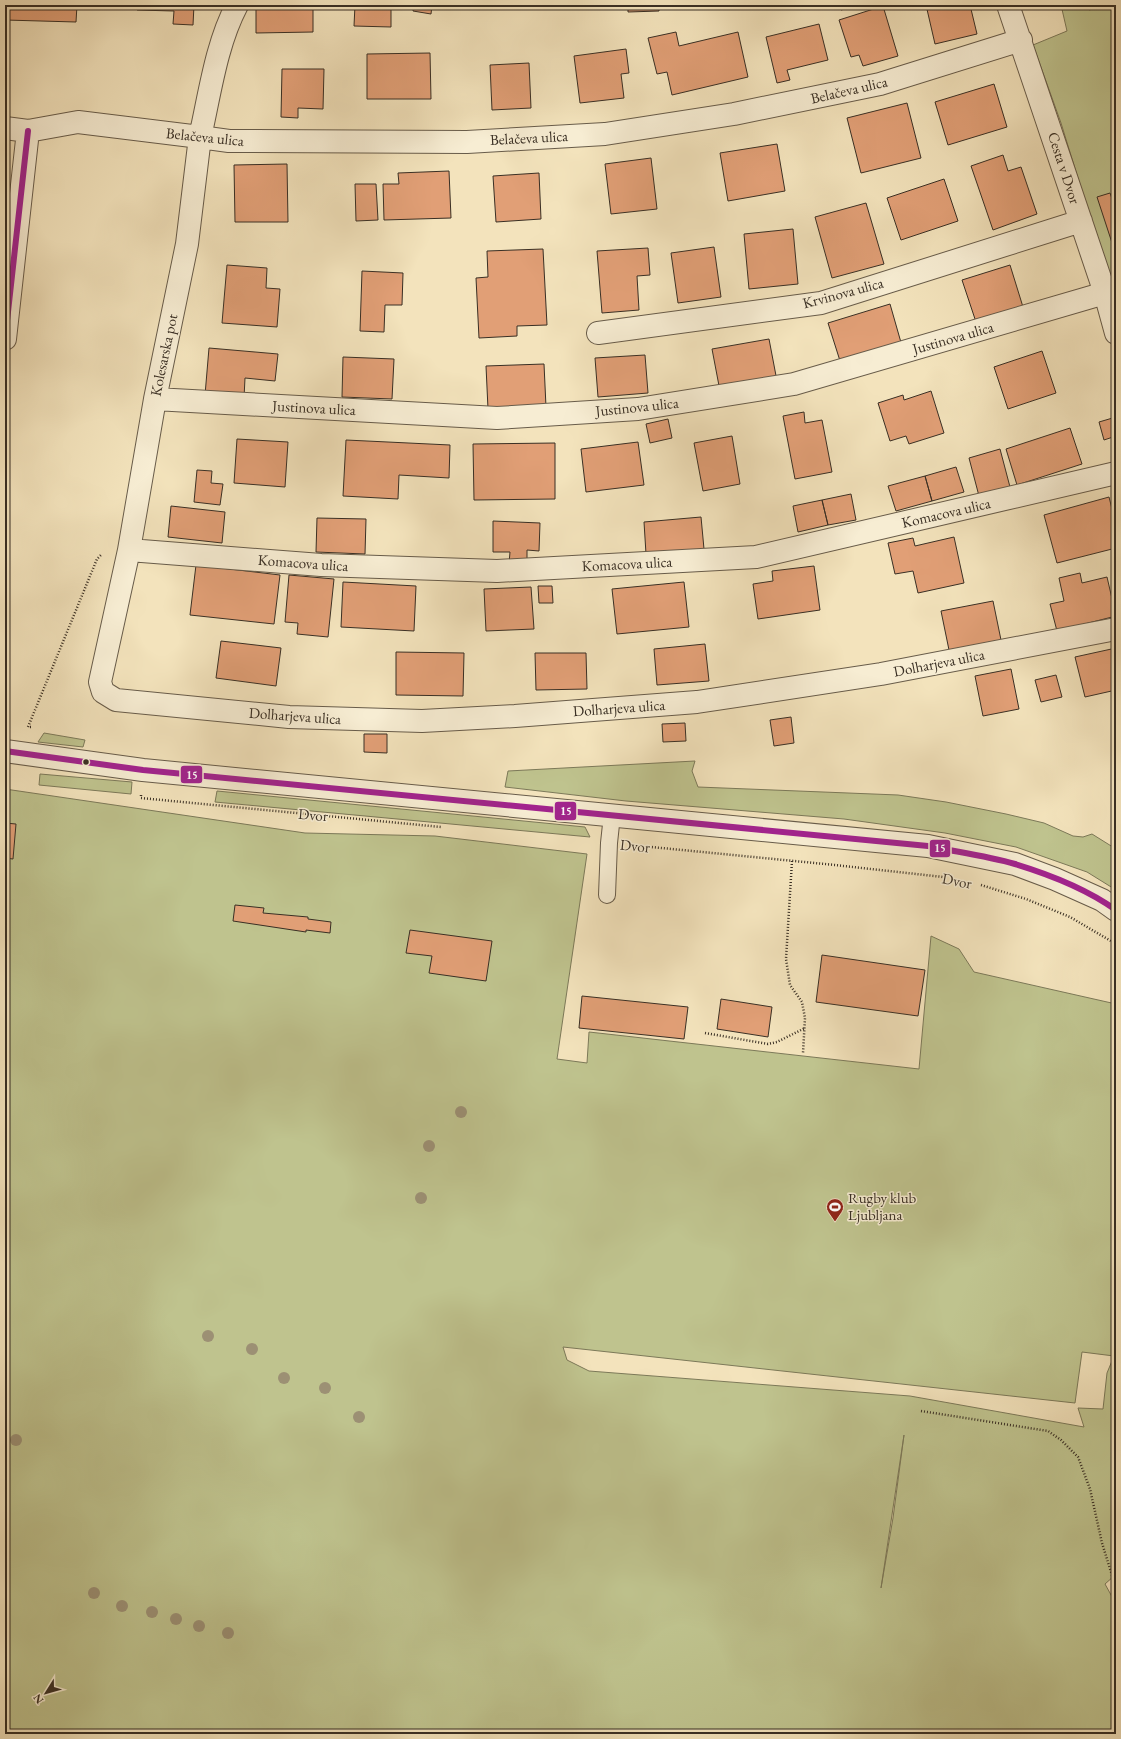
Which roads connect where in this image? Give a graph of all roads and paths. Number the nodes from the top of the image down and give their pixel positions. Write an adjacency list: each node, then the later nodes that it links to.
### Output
1 (237, 5): 6 (street, Kolesarska pot)
2 (1008, 5): 3 (street, Cesta v Dvor)
3 (1021, 40): 6 (street, Belačeva ulica); 7 (street, Cesta v Dvor)
4 (5, 128): 5 (street, Belačeva ulica)
5 (28, 131): 6 (street, Belačeva ulica); 11 (street)
6 (200, 137): 12 (street, Kolesarska pot)
7 (1081, 221): 8 (street, Cesta v Dvor); 9 (street, Krvinova ulica)
8 (1105, 293): 10 (street, Cesta v Dvor); 12 (street, Justinova ulica)
9 (598, 333)
10 (1116, 333)
11 (5, 339)
12 (155, 399): 14 (street, Kolesarska pot)
13 (1116, 473): 14 (street, Komacova ulica)
14 (129, 550): 16 (street, Kolesarska pot)
15 (1116, 629): 16 (street, Dolharjeva ulica)
16 (116, 700)
17 (5, 752): 19 (street, Dvor)
18 (141, 798): 20 (path, Dvor)
19 (612, 815): 21 (lane); 26 (street, Dvor)
20 (442, 827)
21 (609, 843): 22 (path, Dvor); 25 (lane)
22 (792, 861): 23 (path, Dvor); 28 (path)
23 (947, 878)
24 (976, 884): 27 (path, Dvor)
25 (607, 895)
26 (1116, 910)
27 (1116, 944)
28 (805, 1028): 29 (path); 30 (path)
29 (705, 1032)
30 (803, 1053)
31 (921, 1410): 32 (path)
32 (1116, 1588)

